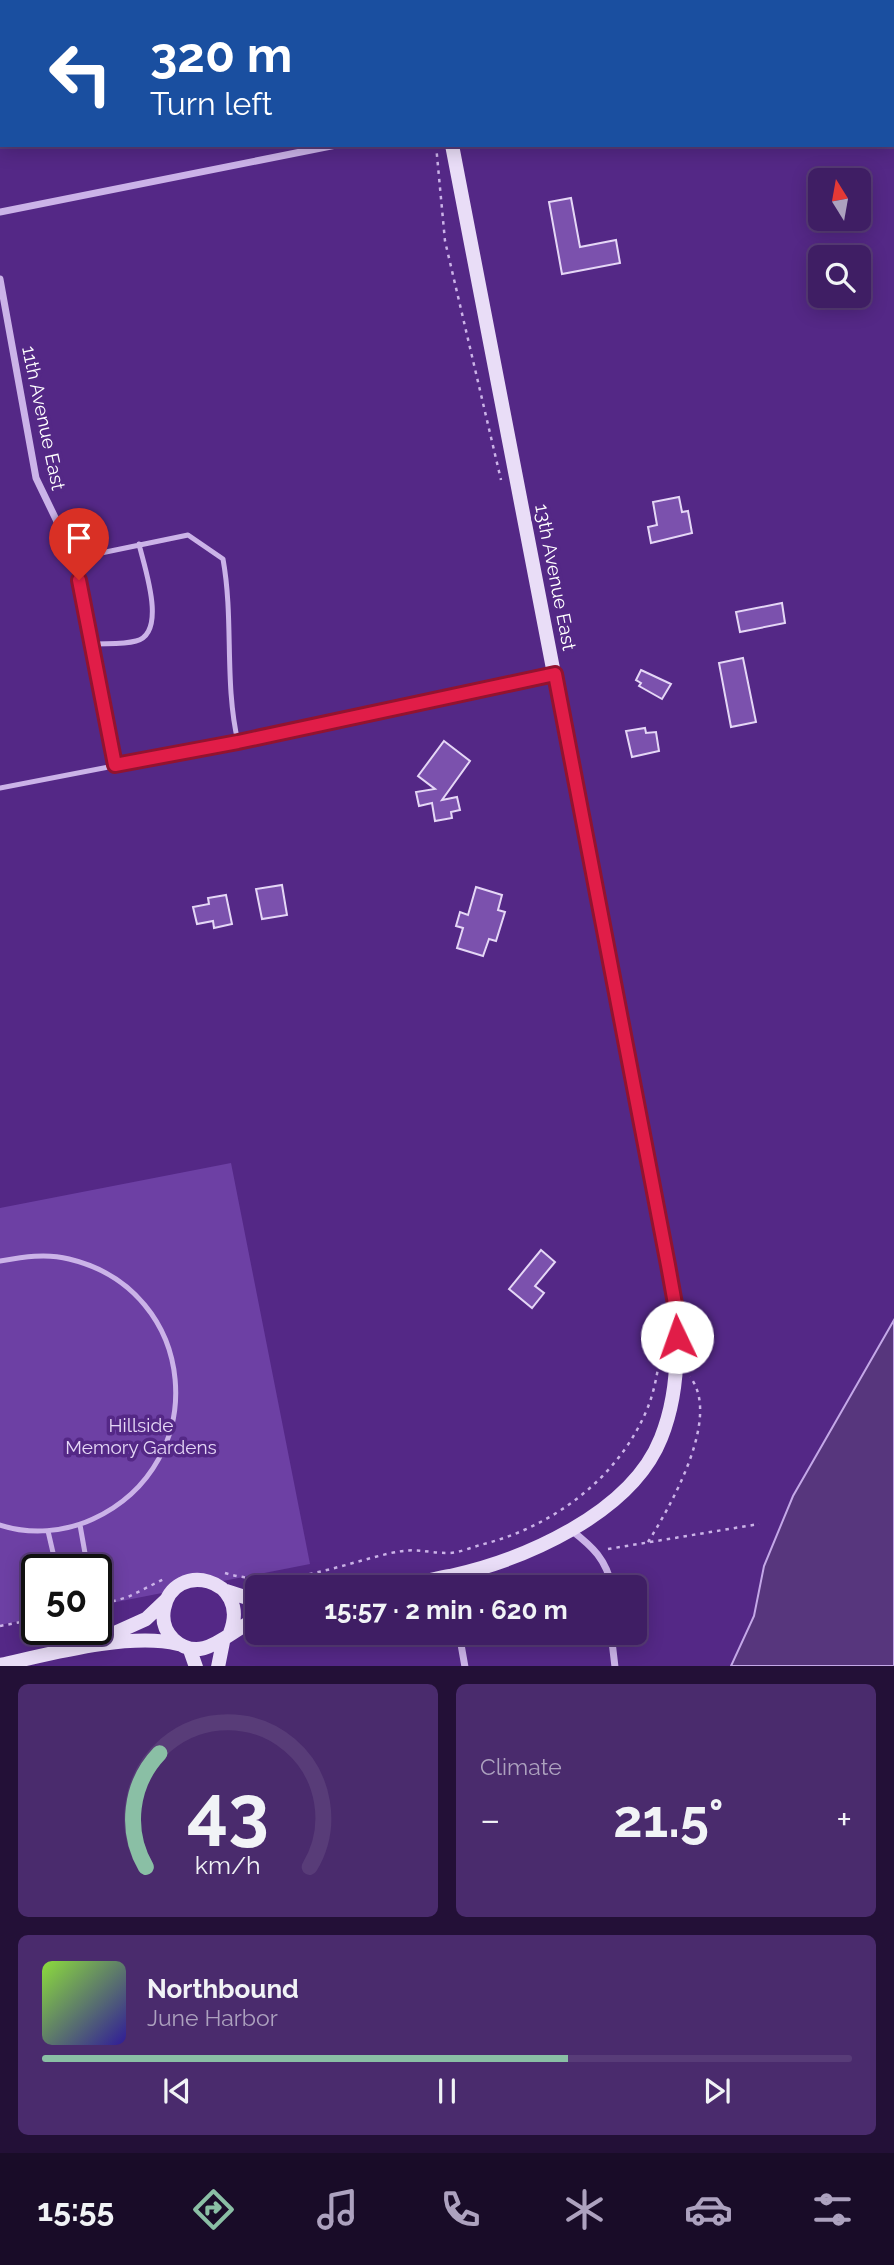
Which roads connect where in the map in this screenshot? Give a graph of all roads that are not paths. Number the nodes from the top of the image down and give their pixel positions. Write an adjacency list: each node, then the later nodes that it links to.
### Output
1 (326, 147): 3 (street)
2 (452, 147): 8 (main road, 13th Avenue East)
3 (0, 212)
4 (0, 279): 6 (street, 11th Avenue East)
5 (139, 544): 6 (lane); 7 (lane); 9 (lane)
6 (72, 559): 7 (street, 11th Avenue East)
7 (92, 644): 10 (street, 11th Avenue East)
8 (555, 674): 9 (lane); 15 (main road, 13th Avenue East)
9 (238, 742): 10 (lane)
10 (115, 765): 11 (lane)
11 (0, 788)
12 (0, 1261): 14 (lane)
13 (0, 1525): 16 (lane)
14 (80, 1525): 16 (lane); 18 (lane)
15 (570, 1530): 19 (main road, 13th Avenue East); 20 (street)
16 (48, 1531): 17 (lane)
17 (53, 1554)
18 (85, 1554)
19 (468, 1575)
20 (609, 1575)
21 (225, 1591): 22 (main road); 23 (main road); 25 (main road)
22 (245, 1597)
23 (166, 1600): 28 (main road); 29 (main road)
24 (245, 1626): 25 (main road)
25 (226, 1638): 29 (main road); 32 (main road)
26 (461, 1645): 33 (street)
27 (612, 1645): 34 (street)
28 (87, 1646): 29 (main road); 30 (main road)
29 (184, 1647): 31 (main road)
30 (0, 1665)
31 (195, 1666)
32 (218, 1666)
33 (465, 1666)
34 (615, 1666)

